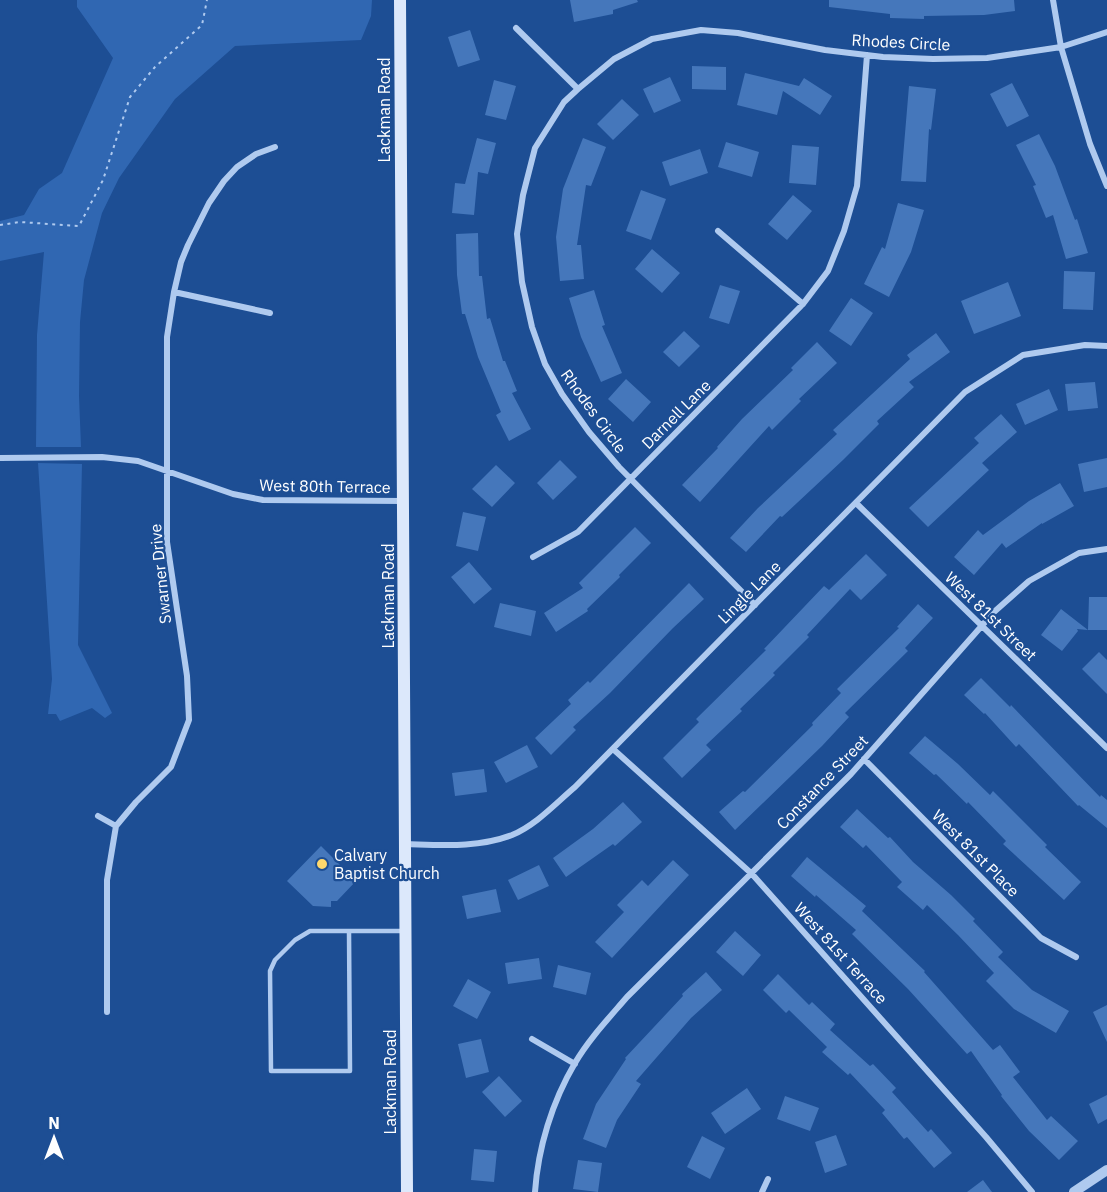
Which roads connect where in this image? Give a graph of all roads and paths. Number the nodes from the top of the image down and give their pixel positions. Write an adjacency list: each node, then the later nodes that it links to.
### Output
1 (207, 0): 11 (path)
2 (400, 0): 20 (main road, Lackman Road)
3 (1053, 0): 6 (street)
4 (516, 28): 8 (street)
5 (1107, 32): 6 (street, Rhodes Circle)
6 (1061, 47): 7 (street, Rhodes Circle); 10 (street)
7 (867, 55): 8 (street, Rhodes Circle); 14 (street, Darnell Lane)
8 (578, 89): 19 (street, Rhodes Circle)
9 (275, 147): 13 (street, Swarner Drive)
10 (1107, 186)
11 (0, 225)
12 (718, 231): 14 (street)
13 (174, 292): 15 (street); 18 (street, Swarner Drive)
14 (803, 304): 19 (street, Darnell Lane)
15 (270, 313)
16 (1107, 346): 21 (street, Lingle Lane)
17 (0, 458): 18 (street, West 80th Terrace)
18 (167, 470): 20 (street, West 80th Terrace); 30 (street, Swarner Drive)
19 (630, 479): 23 (street, Darnell Lane); 24 (street, Rhodes Circle)
20 (403, 501): 31 (main road, Lackman Road)
21 (856, 503): 24 (street, Lingle Lane); 25 (street, West 81st Street)
22 (1107, 549): 25 (street, Constance Street)
23 (533, 556)
24 (755, 605): 26 (street, Lingle Lane)
25 (982, 627): 27 (street, West 81st Street); 28 (street, Constance Street)
26 (613, 748): 31 (street, Lingle Lane); 32 (street, West 81st Terrace)
27 (1107, 748)
28 (864, 759): 32 (street, Constance Street); 35 (street, West 81st Place)
29 (98, 816): 30 (street)
30 (116, 826): 36 (street)
31 (406, 844): 34 (main road, Lackman Road)
32 (752, 874): 38 (street, Constance Street); 44 (street, West 81st Terrace)
33 (349, 931): 33 (lane); 34 (lane)
34 (406, 931): 41 (main road, Lackman Road)
35 (1076, 957)
36 (106, 1012)
37 (532, 1040): 38 (street)
38 (575, 1064): 42 (street, Constance Street)
39 (1107, 1170): 45 (street)
40 (768, 1179): 43 (street)
41 (407, 1192)
42 (535, 1192)
43 (762, 1192)
44 (1032, 1192)
45 (1074, 1192)

